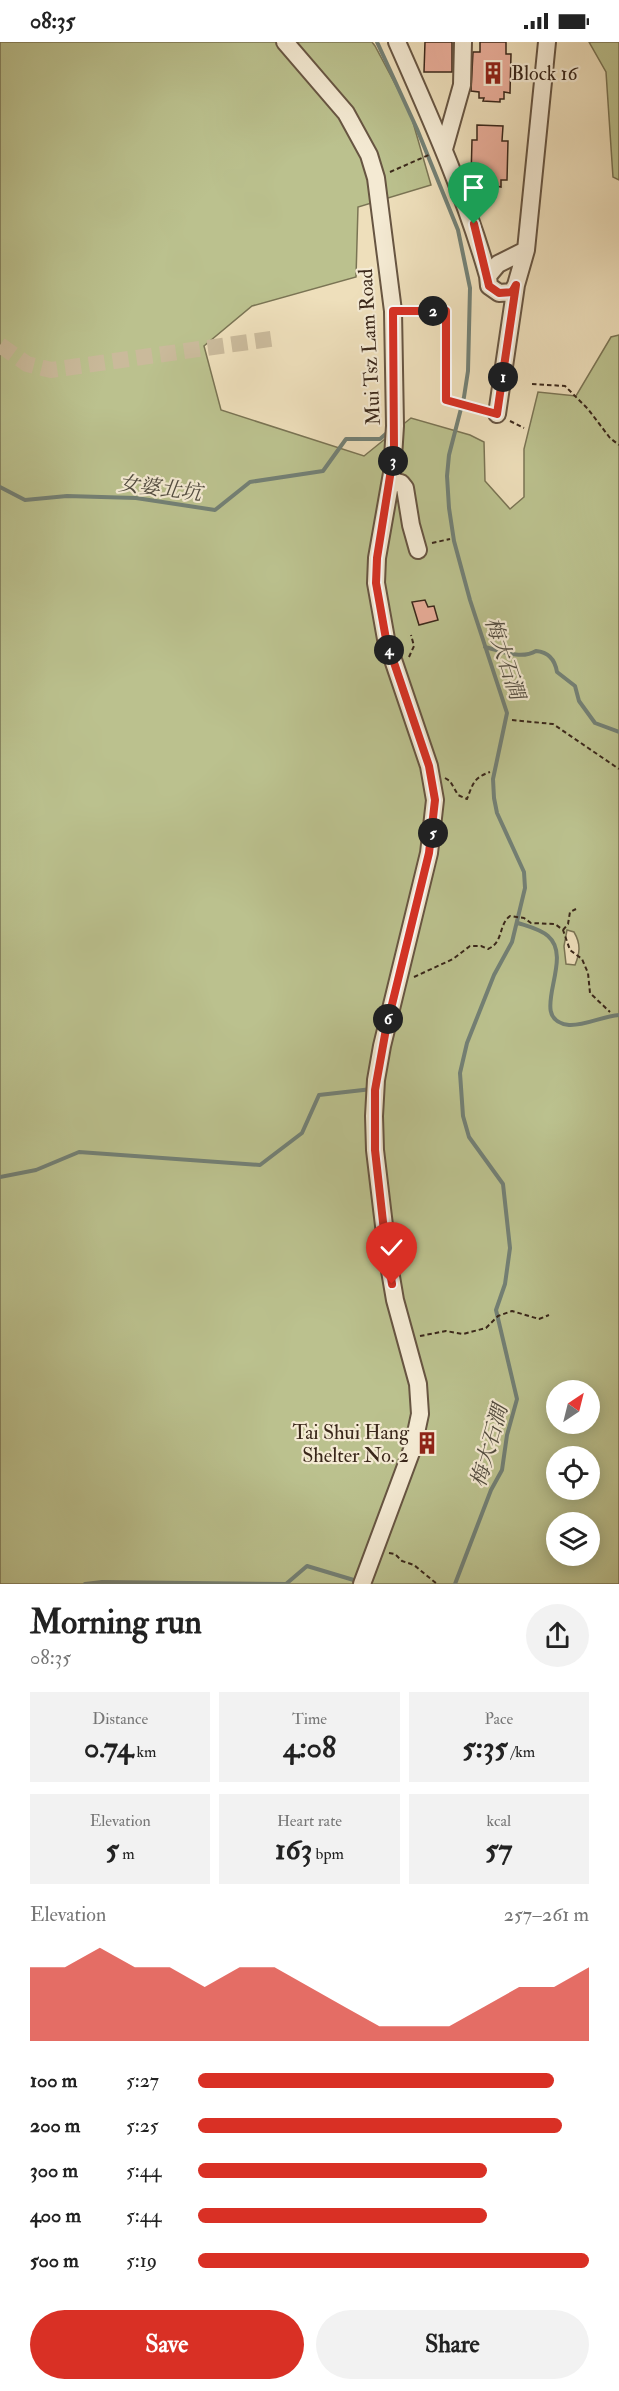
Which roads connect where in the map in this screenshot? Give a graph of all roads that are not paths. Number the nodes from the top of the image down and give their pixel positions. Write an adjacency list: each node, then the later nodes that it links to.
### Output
1 (285, 42): 10 (street, Mui Tsz Lam Road)
2 (397, 42): 5 (street)
3 (463, 42): 5 (street)
4 (547, 42): 6 (street)
5 (440, 150): 7 (street)
6 (526, 250): 7 (street); 8 (street)
7 (488, 276): 8 (street)
8 (516, 285): 9 (street)
9 (497, 414)
10 (391, 481): 11 (street); 12 (street, Mui Tsz Lam Road)
11 (418, 549)
12 (362, 1584)

